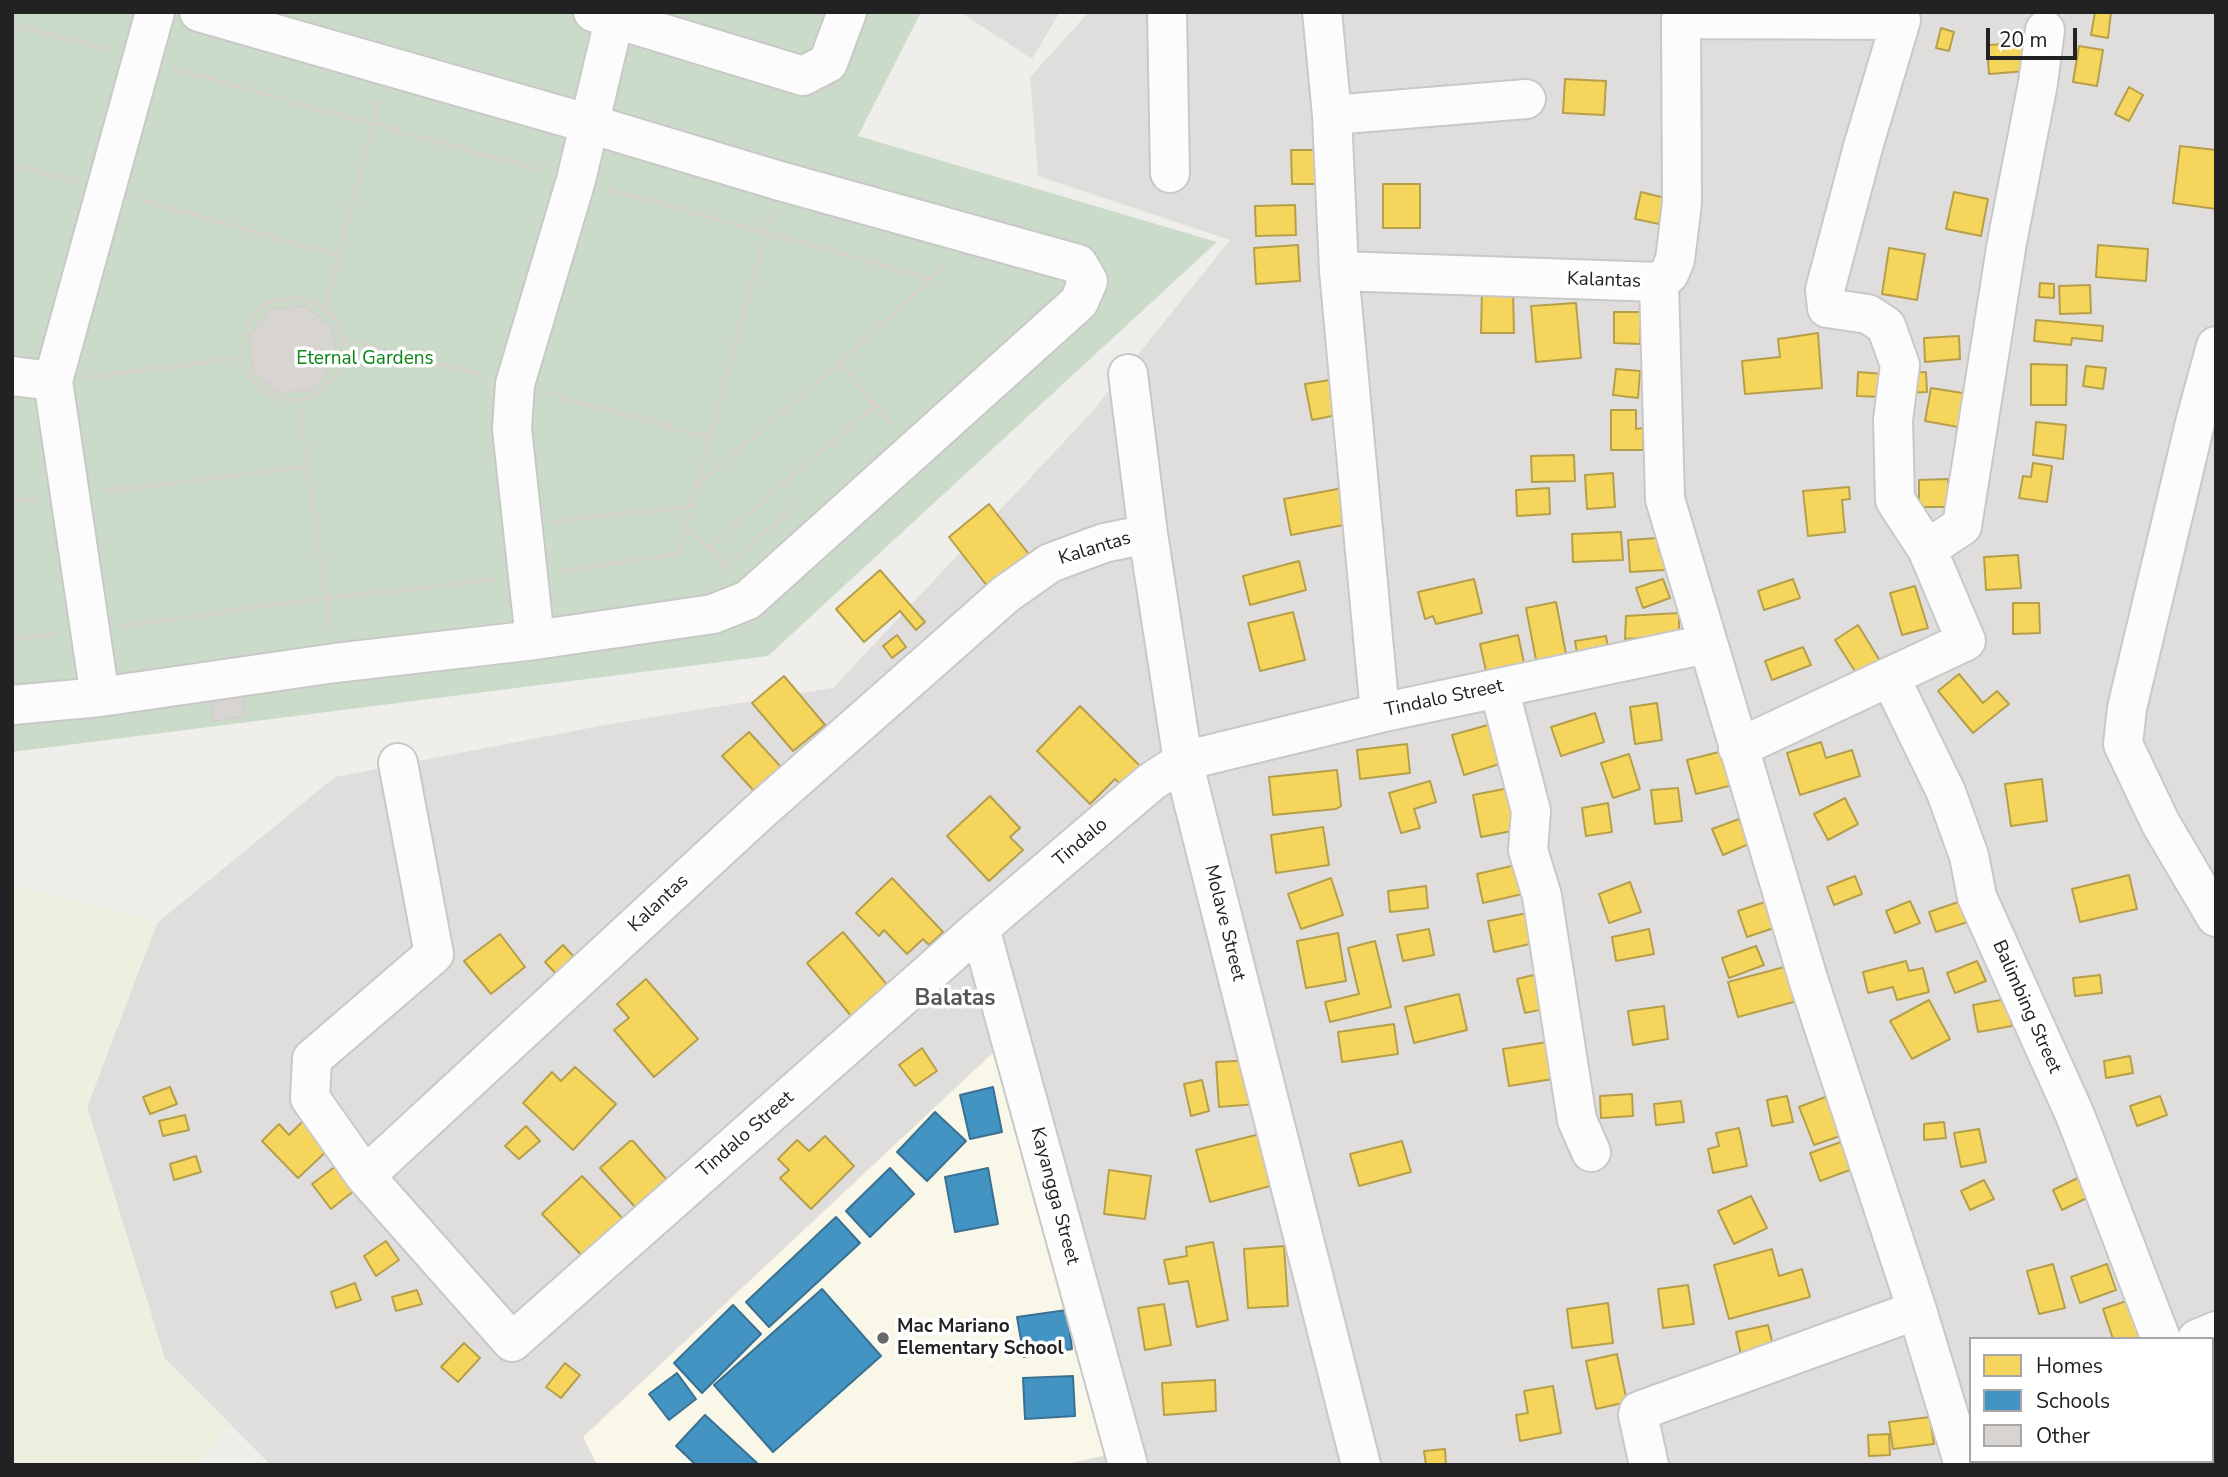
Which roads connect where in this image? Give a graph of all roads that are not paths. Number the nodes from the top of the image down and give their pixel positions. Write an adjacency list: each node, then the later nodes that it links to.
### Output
1 (155, 12): 17 (street)
2 (199, 12): 10 (street)
3 (847, 12): 6 (street)
4 (1167, 12): 11 (street)
5 (1326, 13): 9 (street)
6 (608, 14): 10 (street)
7 (2045, 30): 19 (street)
8 (1527, 99): 9 (street)
9 (1332, 115): 12 (street)
10 (590, 124): 20 (street); 20 (street)
11 (1170, 173)
12 (1339, 271): 13 (street, Kalantas); 26 (street)
13 (1659, 282): 19 (street); 21 (street)
14 (2216, 346): 30 (street)
15 (1128, 374): 18 (street, Molave Street)
16 (12, 376): 17 (street)
17 (53, 381): 24 (street)
18 (1148, 534): 28 (street, Molave Street); 33 (street, Kalantas)
19 (1927, 549): 22 (street)
20 (535, 640): 24 (street)
21 (1707, 644): 23 (street, Tindalo Street); 27 (street)
22 (1890, 677): 27 (street); 35 (street, Balimbing Street)
23 (1499, 688): 26 (street, Tindalo Street); 32 (street)
24 (100, 696): 25 (street)
25 (12, 705)
26 (1380, 713): 28 (street, Tindalo Street)
27 (1738, 748): 34 (street)
28 (1183, 761): 31 (street, Tindalo); 37 (street, Molave Street)
29 (398, 763): 33 (street)
30 (2216, 917)
31 (981, 928): 33 (street, Tindalo Street); 36 (street, Kayangga Street)
32 (1591, 1152)
33 (365, 1176)
34 (1917, 1310): 38 (street); 39 (street)
35 (2160, 1337)
36 (1128, 1465)
37 (1362, 1465)
38 (1649, 1465)
39 (1965, 1465)

